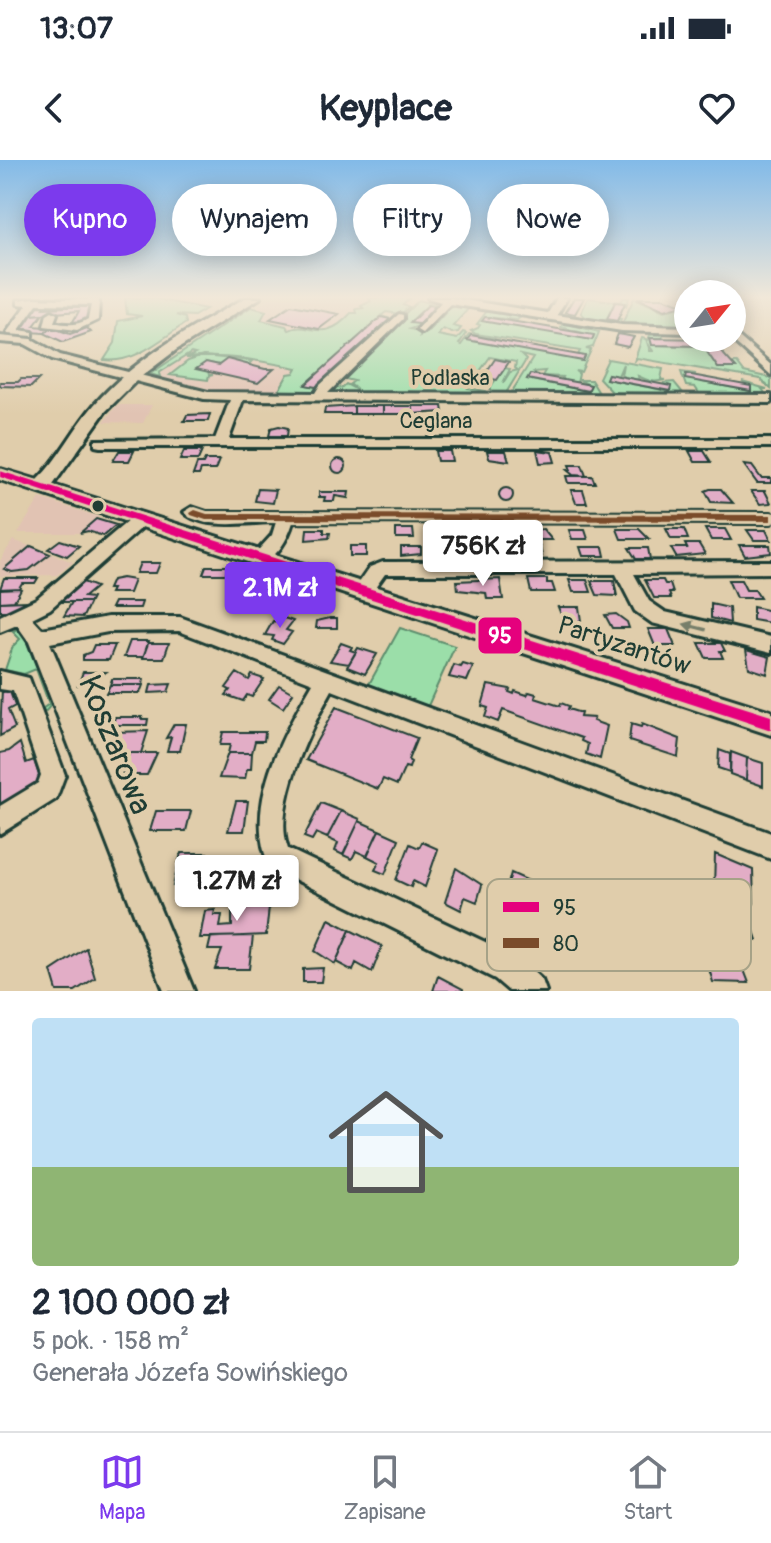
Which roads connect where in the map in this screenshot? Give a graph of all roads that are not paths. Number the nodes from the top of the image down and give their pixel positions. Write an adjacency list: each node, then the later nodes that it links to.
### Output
1 (39, 337): 5 (street)
2 (194, 337): 8 (main road)
3 (378, 337): 10 (street)
4 (0, 339): 5 (street)
5 (33, 343): 8 (street, Podlaska)
6 (746, 347): 7 (street)
7 (771, 371)
8 (131, 377): 9 (street, Podlaska); 16 (main road)
9 (238, 397): 10 (street, Podlaska); 13 (street)
10 (319, 397): 11 (street, Podlaska)
11 (771, 399)
12 (100, 443): 13 (street, Ceglana)
13 (220, 443): 14 (street, Ceglana)
14 (771, 443)
15 (0, 474): 16 (main road, Partyzantów)
16 (40, 487): 20 (main road, Partyzantów)
17 (192, 512): 18 (street)
18 (286, 517): 19 (street); 21 (street)
19 (771, 518)
20 (141, 519): 21 (main road, Partyzantów); 25 (street)
21 (260, 558): 24 (main road, Partyzantów)
22 (771, 567): 23 (street)
23 (622, 568): 24 (street); 27 (street, one-way to 23)
24 (363, 590): 31 (main road, Partyzantów)
25 (10, 620): 26 (street, Koszarowa)
26 (38, 638): 29 (street); 30 (street, Koszarowa)
27 (771, 645)
28 (0, 680): 32 (street)
29 (326, 681): 34 (street); 35 (street)
30 (64, 711): 32 (street); 37 (street, Koszarowa)
31 (771, 723)
32 (37, 725): 33 (street)
33 (0, 821)
34 (771, 846)
35 (487, 959)
36 (509, 971): 38 (street)
37 (179, 991)
38 (531, 991)

